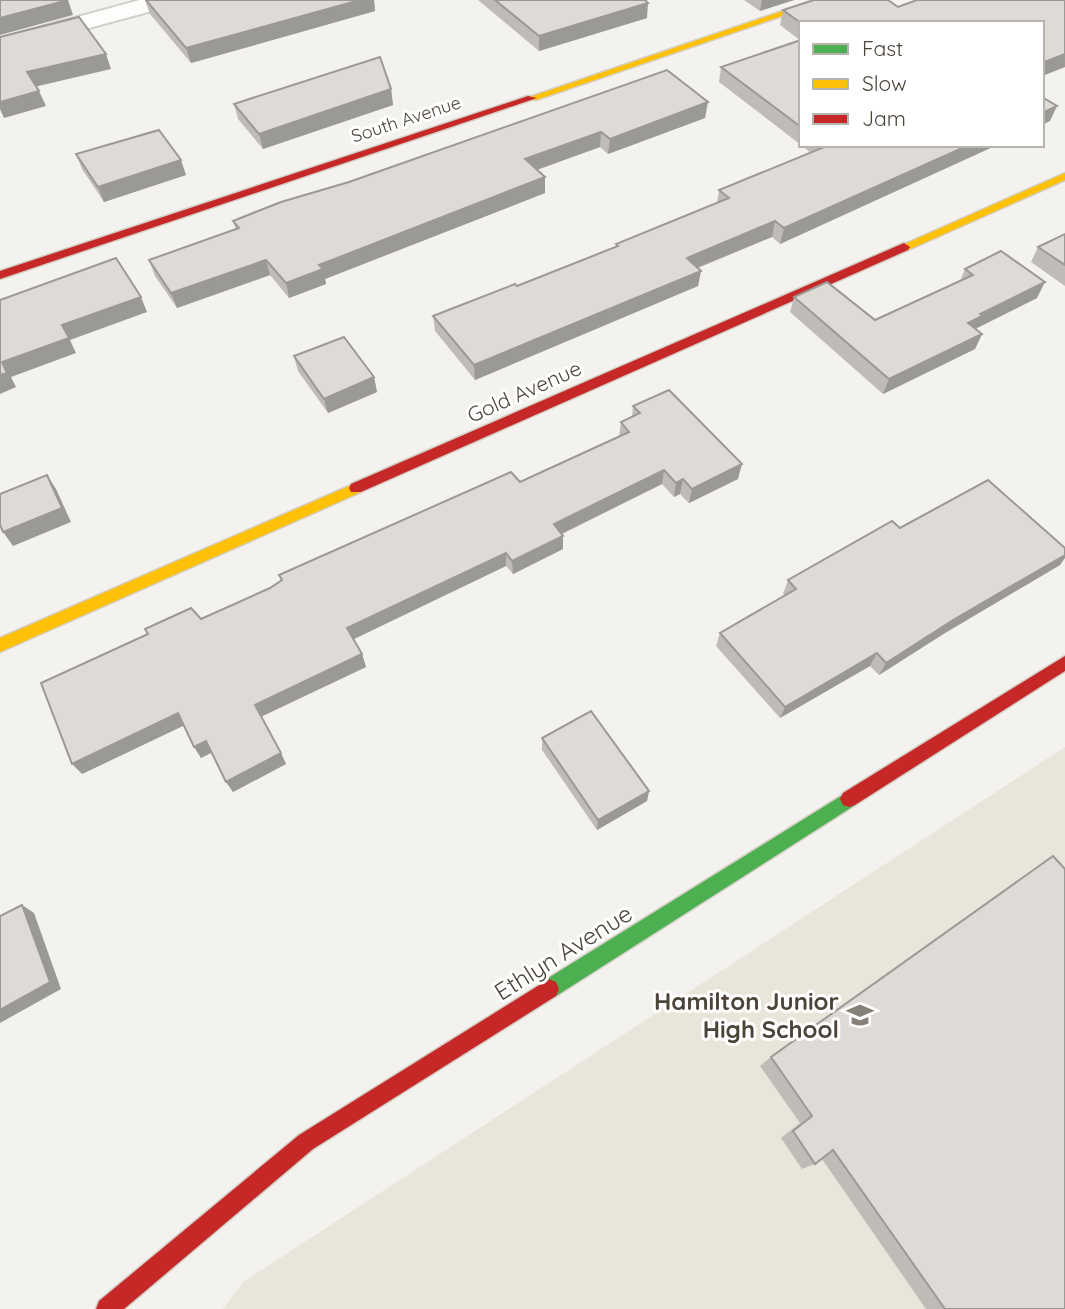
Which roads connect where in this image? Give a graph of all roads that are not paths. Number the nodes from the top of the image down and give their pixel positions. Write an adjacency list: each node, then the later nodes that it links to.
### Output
1 (166, 0): 3 (street)
2 (824, 0): 5 (street, South Avenue)
3 (0, 45)
4 (1065, 176): 6 (street, Gold Avenue)
5 (0, 275)
6 (0, 645)
7 (1065, 663): 8 (street, Ethlyn Avenue)
8 (107, 1309)

